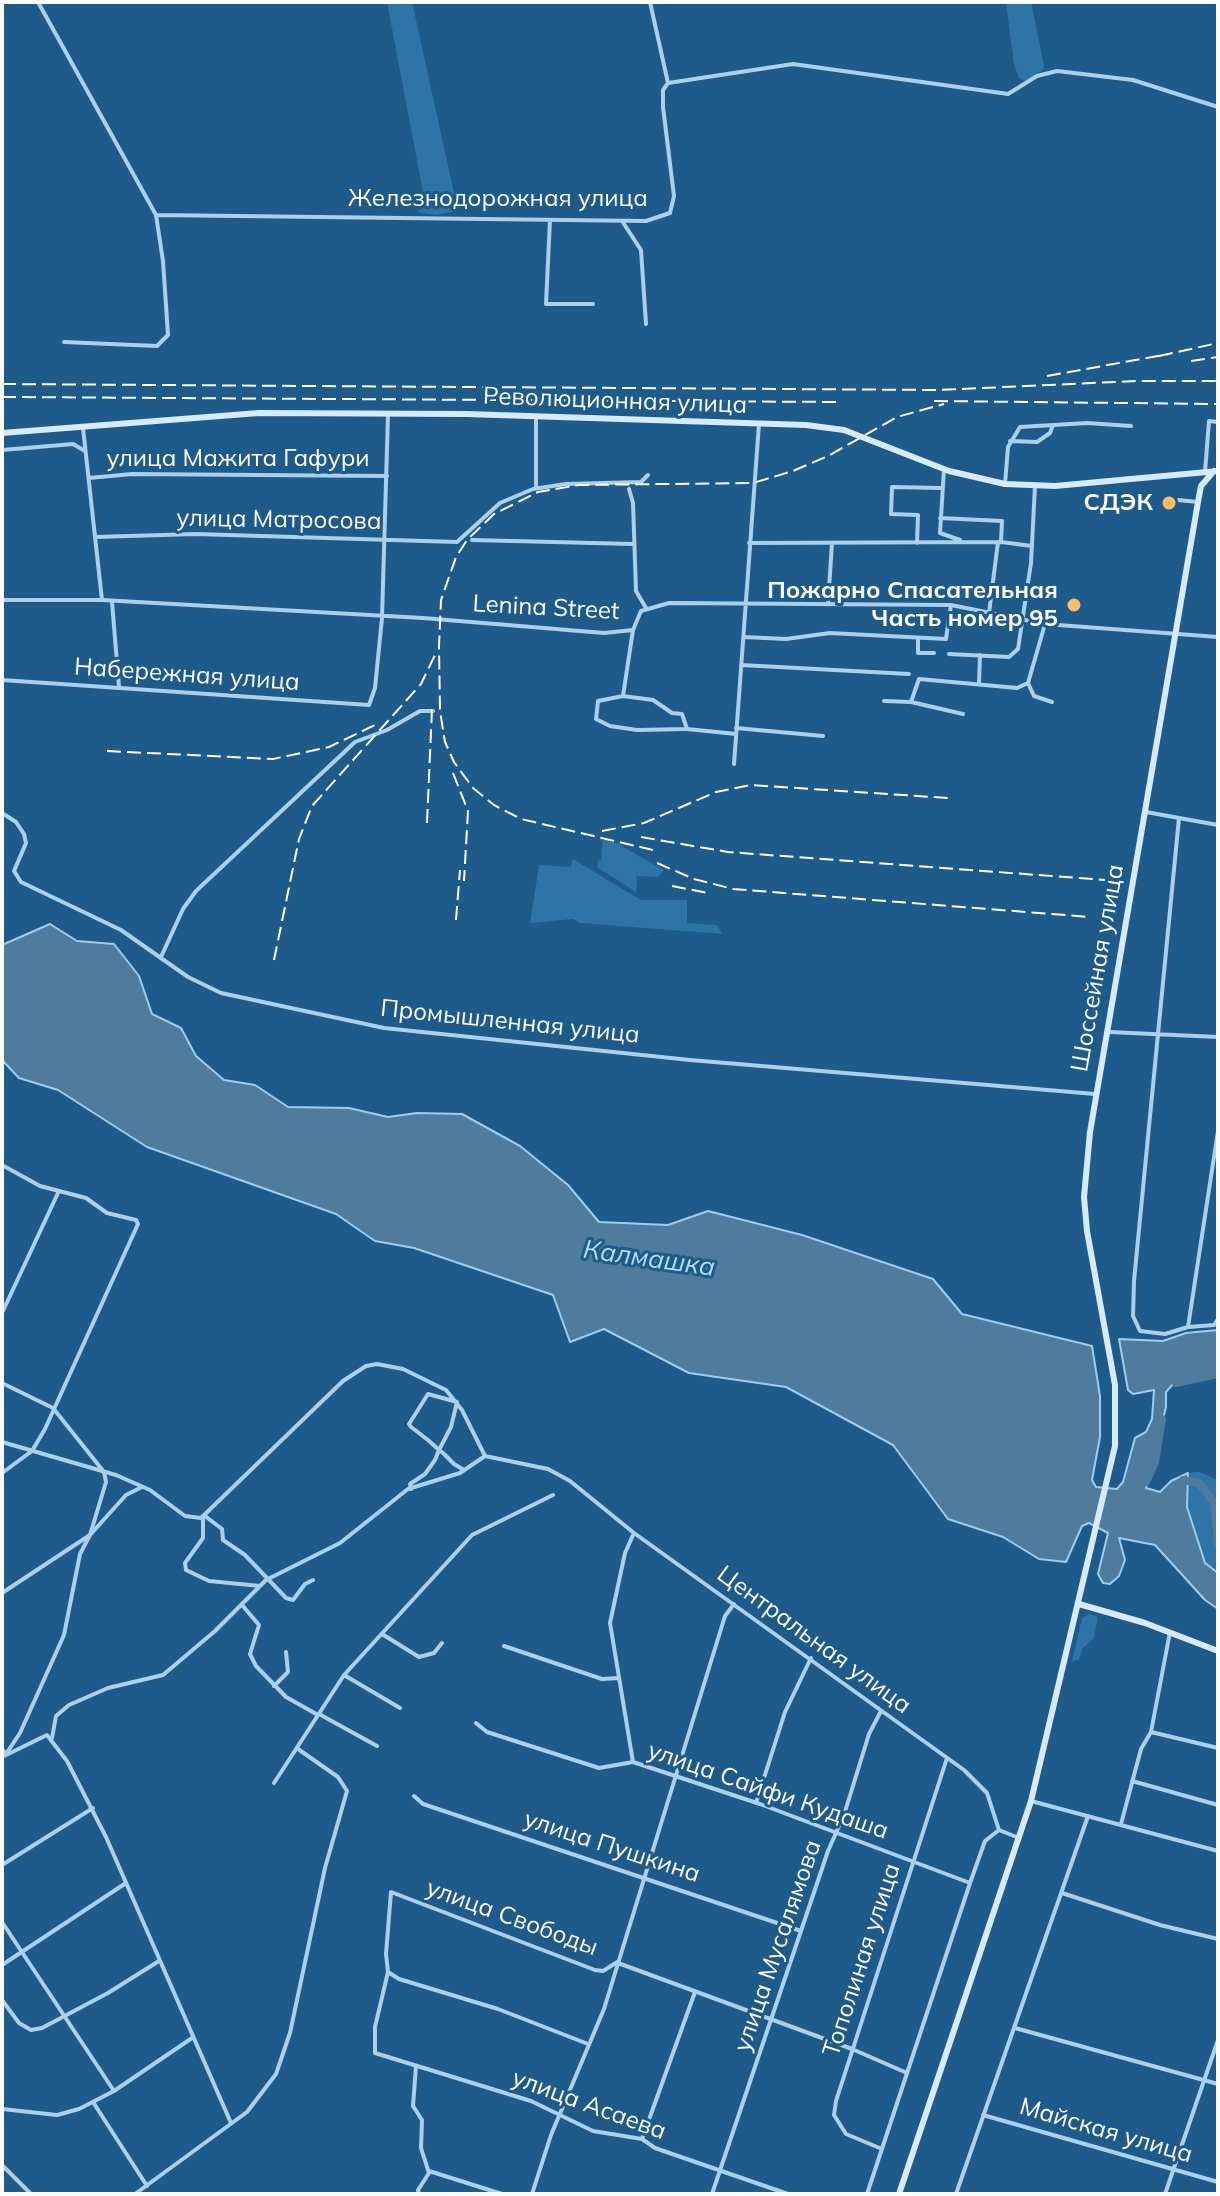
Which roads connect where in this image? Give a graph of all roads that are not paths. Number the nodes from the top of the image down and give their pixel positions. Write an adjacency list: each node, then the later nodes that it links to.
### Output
1 (38, 2): 5 (street)
2 (650, 2): 3 (street)
3 (668, 83): 4 (street); 7 (street, Железнодорожная улица)
4 (1218, 107)
5 (156, 215): 6 (street, Железнодорожная улица); 10 (street)
6 (550, 220): 7 (street, Железнодорожная улица); 8 (street)
7 (622, 221): 9 (street)
8 (593, 304)
9 (646, 324)
10 (64, 342)
11 (388, 414): 12 (main road, Революционная улица); 17 (main road, Революционная улица); 27 (street)
12 (536, 417): 14 (main road, Революционная улица); 31 (street)
13 (1218, 422): 24 (street)
14 (759, 424): 22 (main road, Революционная улица); 43 (street)
15 (1053, 425): 16 (street); 19 (street); 19 (street)
16 (1131, 426)
17 (83, 427): 18 (main road, Революционная улица); 21 (street)
18 (2, 433)
19 (1010, 441): 29 (street)
20 (2, 450): 21 (street)
21 (85, 451): 28 (street)
22 (944, 469): 29 (main road, Революционная улица); 32 (street)
23 (1216, 471): 24 (main road, Революционная улица); 34 (main road, Шоссейная улица)
24 (1205, 472): 25 (main road, Революционная улица)
25 (1185, 474): 30 (main road, Революционная улица); 34 (main road)
26 (648, 475): 31 (street)
27 (387, 476): 28 (street, улица Мажита Гафури); 41 (street)
28 (89, 478): 38 (street)
29 (1005, 484): 30 (main road, Революционная улица)
30 (1035, 486): 47 (street)
31 (536, 488): 41 (street, улица Матросова)
32 (941, 488): 37 (street); 45 (street)
33 (629, 489): 46 (street)
34 (1200, 489): 36 (main road, Шоссейная улица)
35 (1178, 500): 36 (street)
36 (1198, 502): 60 (main road, Шоссейная улица)
37 (940, 518): 40 (street); 42 (street)
38 (95, 537): 41 (street, улица Матросова); 49 (street)
39 (472, 540): 46 (street)
40 (962, 541): 42 (street); 45 (street)
41 (386, 542): 56 (street)
42 (999, 542): 47 (street); 55 (street)
43 (749, 543): 44 (street); 51 (street)
44 (832, 543): 45 (street); 52 (street)
45 (917, 543)
46 (633, 544): 54 (street)
47 (1032, 546): 57 (street)
48 (2, 600): 49 (street, Lenina Street)
49 (102, 600): 50 (street, Lenina Street)
50 (112, 602): 56 (street, Lenina Street); 72 (street)
51 (747, 604): 52 (street, Lenina Street); 54 (street, Lenina Street); 61 (street)
52 (828, 604): 53 (street, Lenina Street)
53 (951, 605): 55 (street, Lenina Street); 63 (street)
54 (646, 608): 59 (street, Lenina Street)
55 (989, 613): 57 (street, Lenina Street)
56 (382, 618): 59 (street, Lenina Street); 72 (street, Набережная улица)
57 (1024, 621): 58 (street, Lenina Street); 66 (street)
58 (1045, 624): 60 (street, Lenina Street); 70 (street)
59 (633, 630): 73 (street)
60 (1175, 636): 62 (street, Lenina Street); 83 (main road, Шоссейная улица)
61 (743, 637): 63 (street); 67 (street)
62 (1218, 637)
63 (918, 638): 64 (street)
64 (934, 653)
65 (949, 654): 66 (street)
66 (980, 655): 71 (street)
67 (741, 665): 68 (street); 80 (street)
68 (909, 674)
69 (2, 680): 72 (street, Набережная улица)
70 (1028, 683): 71 (street); 76 (street)
71 (979, 684): 75 (street)
72 (119, 687)
73 (623, 696): 79 (street); 79 (street)
74 (884, 701): 75 (street)
75 (911, 702): 78 (street)
76 (1052, 702)
77 (433, 711): 87 (street)
78 (963, 714)
79 (687, 729): 80 (street)
80 (736, 731): 81 (street); 82 (street)
81 (823, 736)
82 (734, 764)
83 (1143, 812): 85 (street); 88 (main road, Шоссейная улица)
84 (2, 813): 87 (street, Промышленная улица)
85 (1179, 818): 86 (street); 89 (street)
86 (1218, 825)
87 (161, 957): 91 (street, Промышленная улица)
88 (1105, 1032): 89 (street); 91 (main road, Шоссейная улица)
89 (1160, 1036): 90 (street); 97 (street)
90 (1218, 1037)
91 (1095, 1094): 119 (main road, Шоссейная улица)
92 (1218, 1131): 97 (street)
93 (2, 1165): 94 (street)
94 (58, 1193): 95 (street); 100 (street)
95 (2, 1313)
96 (1218, 1319): 97 (street)
97 (1188, 1327)
98 (2, 1383): 100 (street)
99 (457, 1402): 102 (street); 102 (street); 104 (street); 111 (street)
100 (53, 1408): 103 (street); 106 (street)
101 (2, 1442): 103 (street)
102 (439, 1450): 105 (street); 109 (street)
103 (32, 1451): 106 (street); 107 (street)
104 (485, 1456): 105 (street); 112 (street, Центральная улица)
105 (464, 1470): 109 (street)
106 (104, 1472): 108 (street); 113 (street)
107 (2, 1473)
108 (144, 1487): 111 (street); 113 (street)
109 (411, 1489): 114 (street)
110 (553, 1495): 122 (street)
111 (206, 1515): 114 (street); 116 (street)
112 (634, 1533): 118 (street, Центральная улица); 129 (street)
113 (90, 1535): 117 (street); 140 (street)
114 (266, 1580): 115 (street); 116 (street)
115 (313, 1580)
116 (260, 1586): 120 (street)
117 (2, 1593)
118 (734, 1604): 127 (street, Центральная улица); 143 (street)
119 (1079, 1604): 121 (main road); 147 (main road, Шоссейная улица)
120 (242, 1605): 130 (street); 136 (street)
121 (1170, 1632): 125 (main road); 135 (street)
122 (382, 1634): 123 (street); 128 (street)
123 (442, 1643)
124 (504, 1646): 129 (street)
125 (1218, 1651)
126 (286, 1652): 130 (street)
127 (811, 1658): 132 (street, Центральная улица); 148 (street)
128 (344, 1675): 131 (street); 133 (street)
129 (619, 1678): 142 (street)
130 (274, 1686): 133 (street)
131 (400, 1708)
132 (881, 1711): 141 (street, Центральная улица); 154 (street, улица Мусалямова)
133 (318, 1714): 137 (street); 139 (street)
134 (476, 1723): 142 (street, улица Сайфи Кудаша)
135 (1151, 1732): 138 (street); 144 (street)
136 (52, 1738): 140 (street); 150 (street)
137 (377, 1746)
138 (1218, 1748)
139 (298, 1749): 145 (street); 189 (street)
140 (3, 1753)
141 (947, 1758): 153 (street, Центральная улица); 157 (street, Тополиная улица)
142 (633, 1762): 143 (street, улица Сайфи Кудаша)
143 (675, 1777): 148 (street, улица Сайфи Кудаша); 159 (street)
144 (1132, 1781): 149 (street); 152 (street)
145 (274, 1783)
146 (414, 1796): 159 (street, улица Пушкина)
147 (1031, 1801): 151 (street); 155 (main road, Шоссейная улица)
148 (756, 1803): 154 (street, улица Сайфи Кудаша)
149 (1218, 1805)
150 (93, 1808): 158 (street); 160 (street)
151 (1088, 1816): 152 (street); 162 (street)
152 (1121, 1825): 156 (street)
153 (999, 1830): 155 (street); 161 (street)
154 (835, 1834): 157 (street, улица Сайфи Кудаша); 164 (street, улица Мусалямова)
155 (1019, 1838): 206 (main road, Шоссейная улица)
156 (1218, 1851)
157 (913, 1862): 161 (street, улица Сайфи Кудаша); 179 (street, Тополиная улица)
158 (2, 1865)
159 (645, 1876): 164 (street, улица Пушкина); 168 (street)
160 (126, 1883): 166 (street); 167 (street)
161 (970, 1883): 181 (street)
162 (1062, 1893): 165 (street); 175 (street)
163 (2, 1922): 166 (street)
164 (801, 1931): 174 (street, улица Мусалямова)
165 (1218, 1939)
166 (22, 1951): 169 (street); 173 (street)
167 (159, 1961): 173 (street); 176 (street)
168 (619, 1962): 170 (street, улица Свободы); 171 (street, улица Свободы); 178 (street)
169 (2, 1965)
170 (388, 1972): 178 (street); 180 (street, улица Асаева)
171 (695, 1992): 174 (street, улица Свободы); 190 (street)
172 (2, 2000): 173 (street)
173 (64, 2019): 184 (street)
174 (771, 2019): 179 (street, улица Свободы); 193 (street, улица Мусалямова)
175 (1015, 2028): 182 (street); 187 (street)
176 (192, 2038): 184 (street); 189 (street)
177 (1218, 2040): 182 (street)
178 (589, 2044): 188 (street)
179 (852, 2049): 181 (street, улица Свободы); 191 (street, Тополиная улица)
180 (416, 2066): 188 (street, улица Асаева); 195 (street)
181 (907, 2073): 191 (street)
182 (1205, 2080): 183 (street); 194 (street)
183 (1218, 2084)
184 (114, 2091): 185 (street)
185 (93, 2102): 186 (street); 197 (street)
186 (2, 2109)
187 (983, 2115): 194 (street, Майская улица); 207 (street)
188 (561, 2117): 190 (street, улица Асаева); 202 (street)
189 (232, 2124): 197 (street)
190 (642, 2139): 193 (street, улица Асаева)
191 (882, 2149): 205 (street)
192 (2, 2165): 198 (street)
193 (721, 2170): 203 (street, улица Мусалямова); 204 (street, улица Асаева)
194 (1174, 2170): 196 (street, Майская улица); 208 (street)
195 (429, 2171): 200 (street); 201 (street)
196 (1218, 2182)
197 (147, 2186): 199 (street)
198 (31, 2194)
199 (135, 2194)
200 (419, 2194)
201 (502, 2194)
202 (532, 2194)
203 (712, 2194)
204 (788, 2194)
205 (867, 2194)
206 (899, 2194)
207 (956, 2194)
208 (1165, 2194)

